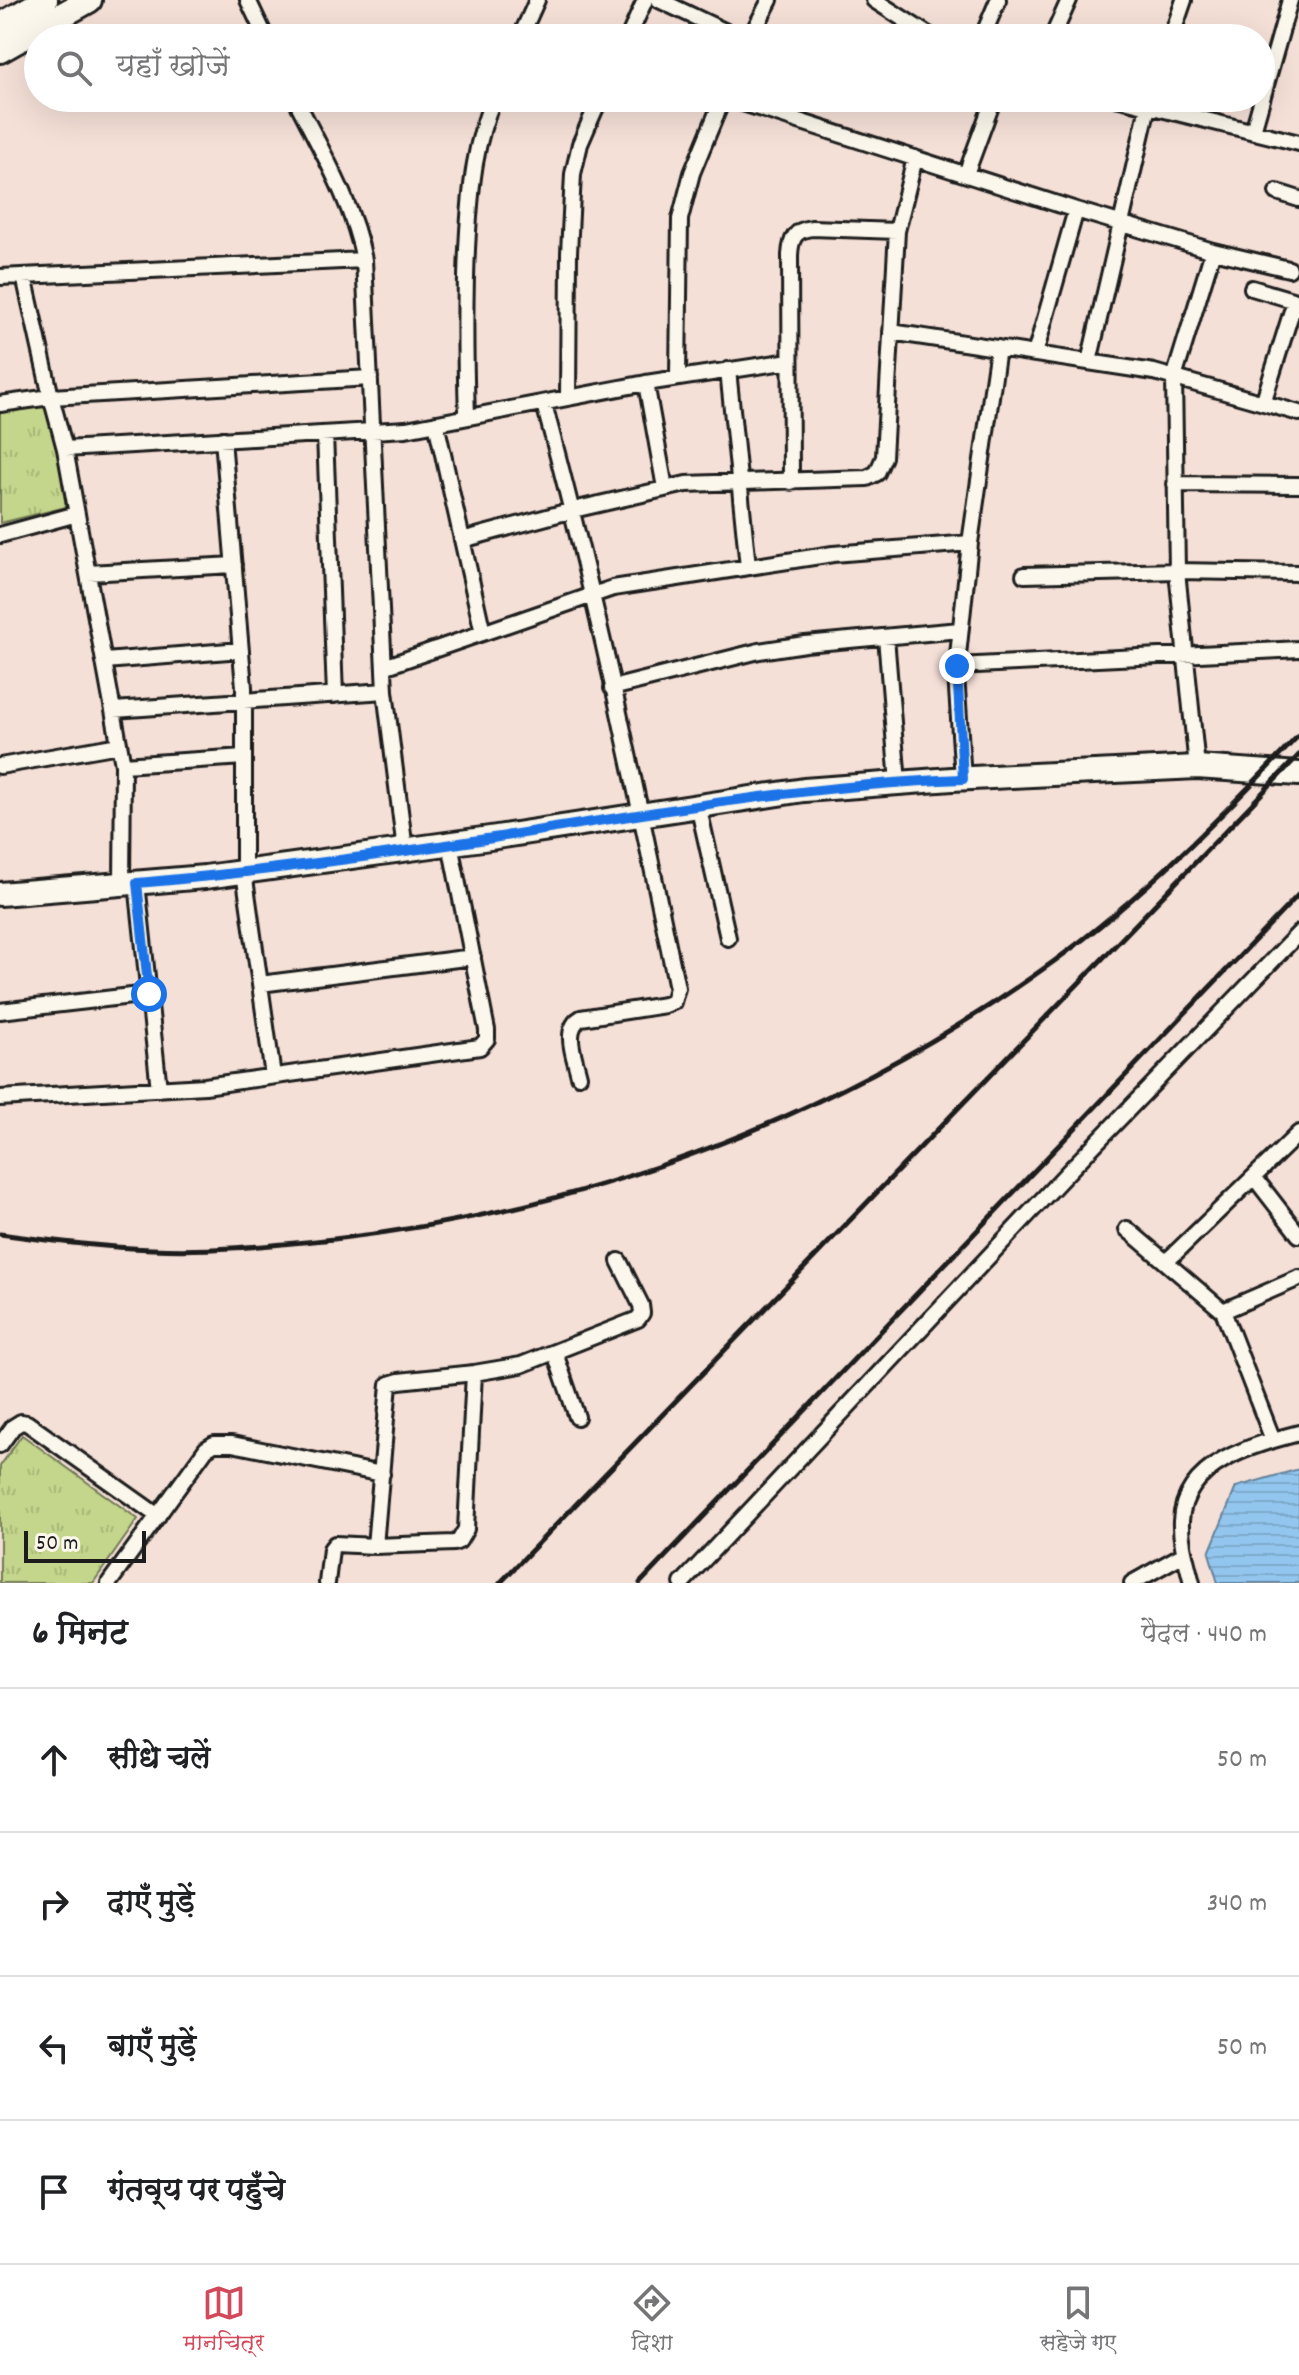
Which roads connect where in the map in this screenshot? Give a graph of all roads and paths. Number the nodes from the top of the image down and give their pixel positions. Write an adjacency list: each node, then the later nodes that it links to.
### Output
1 (45, 0): 23 (main road)
2 (89, 0): 13 (main road)
3 (248, 0): 14 (street)
4 (537, 0): 15 (street)
5 (645, 0): 16 (street)
6 (659, 0): 17 (street)
7 (770, 0): 18 (street)
8 (998, 0): 20 (street)
9 (1069, 0): 21 (street)
10 (1184, 0): 22 (street)
11 (1290, 0): 26 (street)
12 (878, 1): 19 (street)
13 (46, 24)
14 (259, 24)
15 (526, 24)
16 (634, 24)
17 (710, 24)
18 (757, 24)
19 (912, 24)
20 (988, 24)
21 (1058, 24)
22 (1176, 24)
23 (0, 26)
24 (24, 37): 25 (main road)
25 (0, 50)
26 (1275, 53)
27 (302, 112): 46 (street)
28 (488, 112): 68 (street)
29 (594, 112): 63 (street)
30 (719, 112): 58 (street)
31 (769, 112): 38 (street)
32 (989, 112): 39 (street)
33 (1146, 112): 43 (street)
34 (1184, 112): 36 (street)
35 (1258, 112): 36 (street)
36 (1253, 131): 37 (street)
37 (1299, 143)
38 (915, 158): 39 (street); 44 (street)
39 (966, 174): 42 (street)
40 (1277, 192): 41 (street)
41 (1299, 199)
42 (1076, 210): 43 (street); 54 (street)
43 (1122, 222): 45 (street); 56 (street)
44 (897, 231): 52 (street); 55 (street)
45 (1213, 251): 47 (street); 60 (street)
46 (364, 260): 48 (street); 59 (street)
47 (1289, 269)
48 (24, 276): 49 (street); 62 (street)
49 (0, 277)
50 (1252, 288): 51 (street)
51 (1297, 301): 64 (street)
52 (891, 332): 53 (street); 75 (street)
53 (998, 348): 54 (street); 83 (street)
54 (1035, 354): 56 (street)
55 (790, 361): 57 (street); 75 (street)
56 (1089, 362): 60 (street)
57 (728, 370): 58 (street); 74 (street)
58 (678, 377): 61 (street)
59 (370, 378): 62 (street); 70 (street)
60 (1174, 378): 64 (street); 76 (street)
61 (646, 383): 63 (street); 78 (street)
62 (51, 397): 65 (street); 73 (street)
63 (568, 398): 66 (street)
64 (1263, 403): 67 (street)
65 (0, 404)
66 (544, 404): 68 (street); 79 (street)
67 (1299, 413)
68 (467, 417): 69 (street)
69 (436, 423): 70 (street); 82 (street)
70 (373, 431): 71 (street); 99 (street)
71 (325, 434): 72 (street); 102 (street)
72 (223, 439): 73 (street); 84 (street)
73 (65, 449): 80 (street)
74 (739, 482): 75 (street); 78 (street); 85 (street)
75 (791, 482)
76 (1175, 484): 77 (street); 86 (street)
77 (1299, 485)
78 (665, 488): 79 (street)
79 (573, 510): 82 (street); 90 (street)
80 (77, 514): 81 (street); 87 (street)
81 (0, 535)
82 (462, 540): 92 (street)
83 (970, 543): 85 (street); 91 (street)
84 (234, 565): 87 (street); 95 (street)
85 (748, 567): 90 (street)
86 (1177, 571): 88 (street); 89 (street); 96 (street)
87 (88, 573): 97 (street)
88 (1299, 573)
89 (1024, 575)
90 (590, 596): 92 (street); 100 (street)
91 (960, 630): 93 (street); 98 (street)
92 (483, 633): 99 (street)
93 (886, 637): 100 (street); 112 (street)
94 (1299, 649): 96 (street)
95 (241, 650): 97 (street); 103 (street)
96 (1185, 657): 98 (street); 109 (street)
97 (105, 661): 104 (street)
98 (957, 666): 111 (street)
99 (384, 667): 101 (street)
100 (612, 688): 114 (street)
101 (385, 691): 102 (street); 116 (street)
102 (335, 695): 103 (street)
103 (244, 702): 104 (street); 106 (street)
104 (114, 710): 105 (street)
105 (119, 745): 107 (street); 108 (street)
106 (244, 757): 108 (street); 117 (street)
107 (0, 764)
108 (123, 765): 118 (street)
109 (1197, 767): 110 (street); 111 (street)
110 (1299, 774)
111 (963, 779): 112 (street)
112 (898, 783): 113 (street)
113 (698, 805): 114 (street); 121 (street)
114 (641, 814): 115 (street); 127 (street)
115 (450, 844): 116 (street); 122 (street)
116 (405, 850): 117 (street)
117 (244, 872): 118 (street); 123 (street)
118 (130, 884): 119 (street); 124 (street)
119 (0, 894)
120 (1299, 933): 150 (street)
121 (728, 938)
122 (473, 957): 123 (street); 126 (street)
123 (260, 984): 126 (street)
124 (149, 994): 125 (street); 128 (street)
125 (0, 1011)
126 (273, 1076): 128 (street)
127 (579, 1076)
128 (159, 1089): 129 (street)
129 (0, 1098)
130 (1299, 1133): 131 (street)
131 (1254, 1177): 133 (street); 135 (street)
132 (1127, 1229): 135 (street)
133 (1299, 1235)
134 (619, 1261): 138 (street)
135 (1166, 1262): 137 (street)
136 (1299, 1278): 137 (street)
137 (1223, 1311): 142 (street)
138 (555, 1353): 139 (street); 140 (street)
139 (474, 1373): 144 (street); 146 (street)
140 (577, 1417)
141 (1299, 1433): 142 (street)
142 (1273, 1440): 147 (street)
143 (0, 1445): 145 (street)
144 (382, 1474): 145 (street); 146 (street)
145 (158, 1516): 148 (street)
146 (375, 1546): 149 (street)
147 (1184, 1554): 151 (street); 152 (street)
148 (109, 1583)
149 (327, 1583)
150 (682, 1583)
151 (1132, 1583)
152 (1192, 1583)

